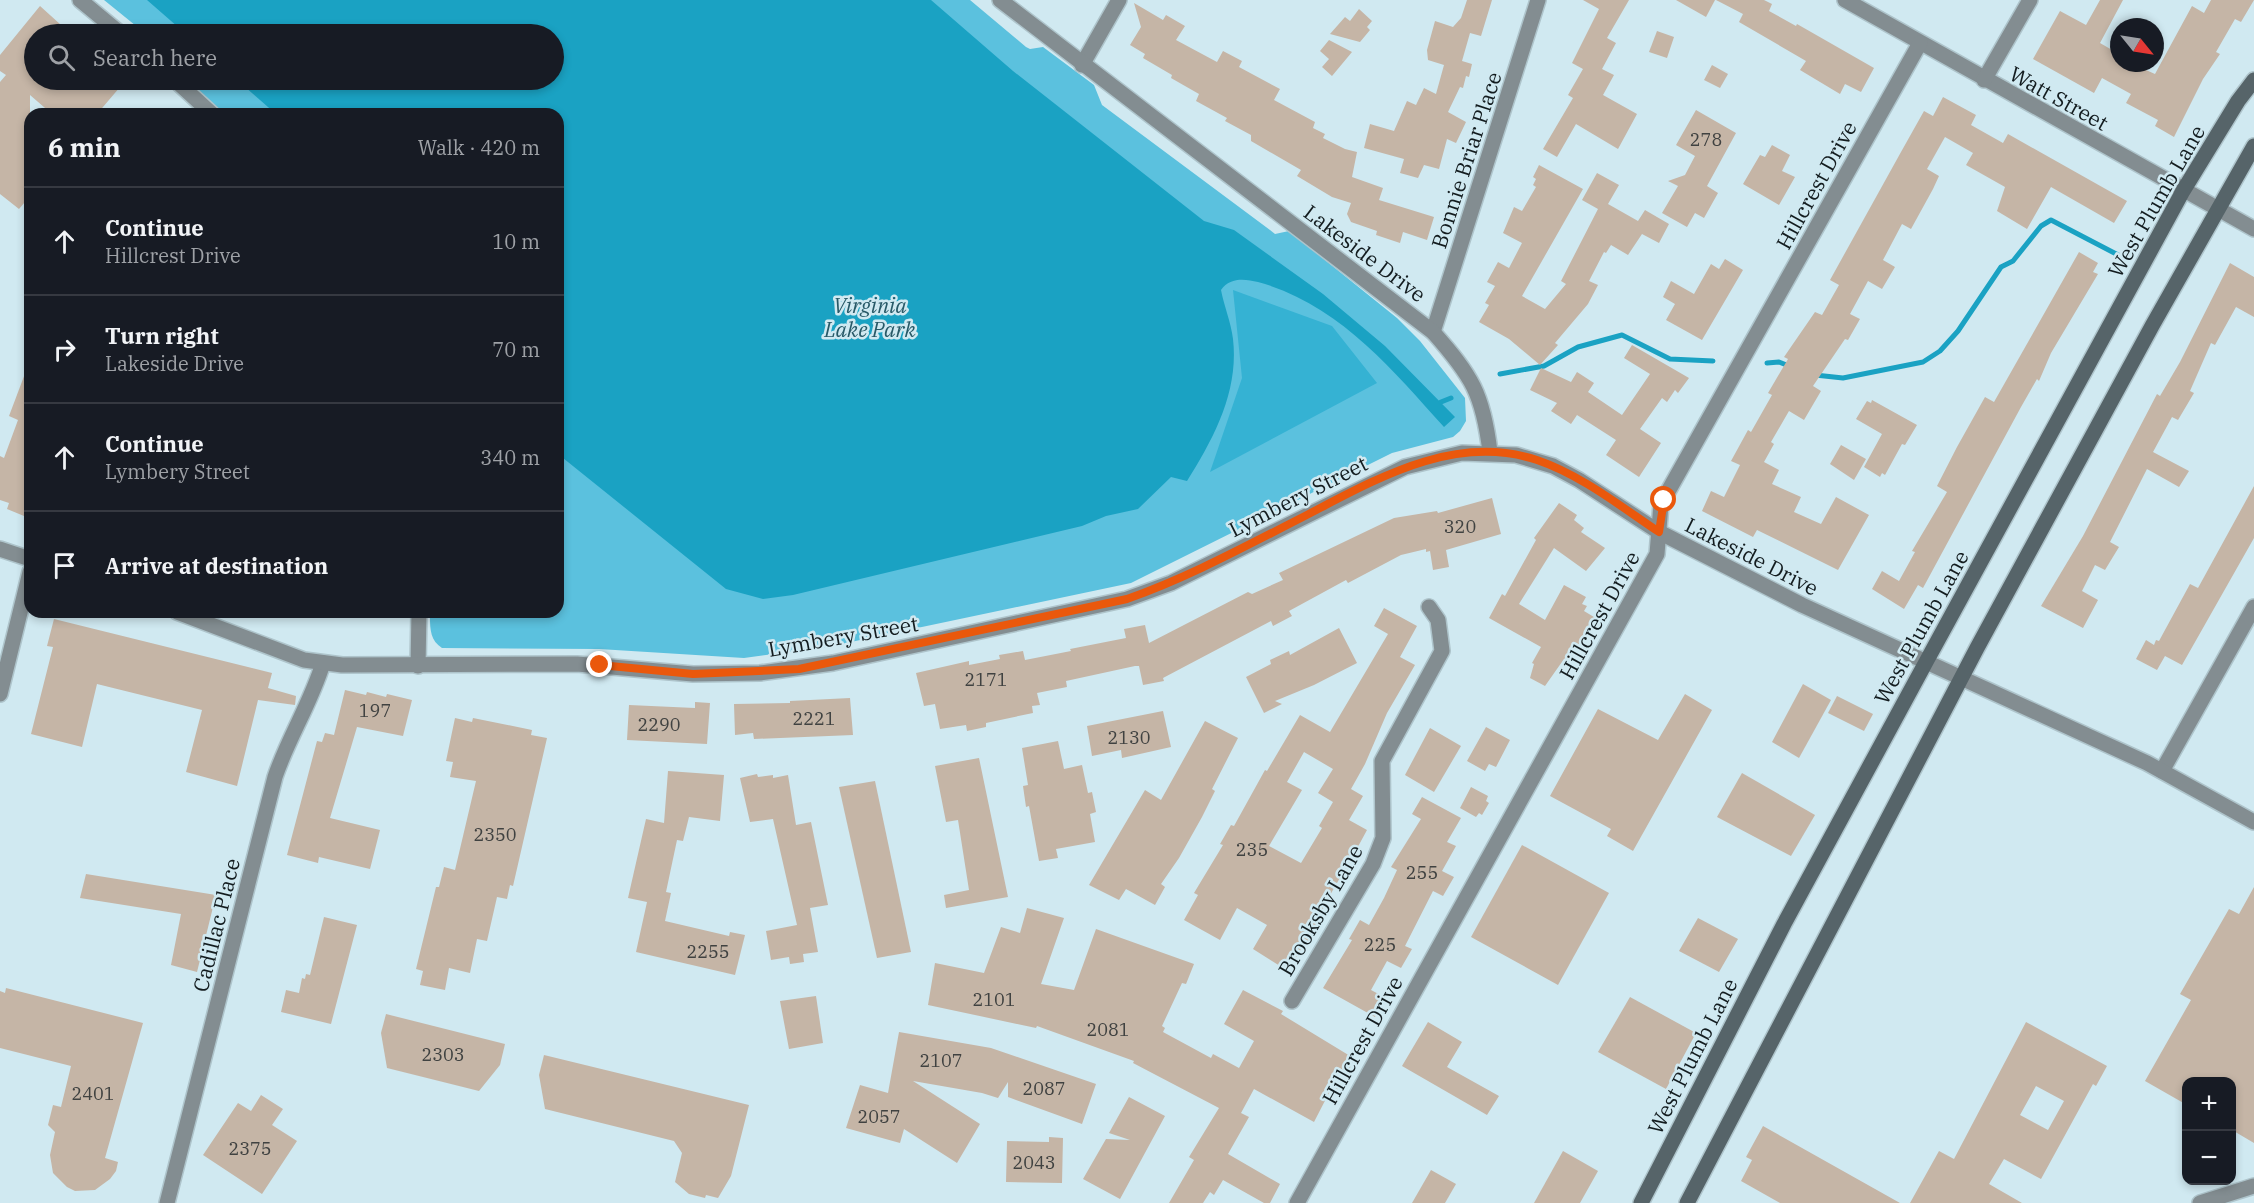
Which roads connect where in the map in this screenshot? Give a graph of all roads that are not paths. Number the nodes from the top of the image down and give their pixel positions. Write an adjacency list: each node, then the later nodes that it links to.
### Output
1 (80, 0): 7 (street)
2 (1000, 0): 9 (street, Lakeside Drive)
3 (1119, 0): 9 (street)
4 (1538, 0): 18 (street, Bonnie Briar Place)
5 (1845, 0): 8 (street, Watt Street)
6 (2030, 0): 10 (street)
7 (109, 24)
8 (1920, 43): 10 (street, Watt Street); 20 (street, Hillcrest Drive)
9 (1082, 65): 18 (street, Lakeside Drive)
10 (1984, 80): 15 (street, Watt Street)
11 (2254, 80): 15 (main road, West Plumb Lane)
12 (186, 90): 13 (street)
13 (205, 108)
14 (2254, 146): 16 (main road)
15 (2183, 191): 16 (street, Watt Street); 28 (main road, West Plumb Lane)
16 (2217, 210): 17 (street, Watt Street); 31 (main road)
17 (2254, 230)
18 (1433, 332): 19 (street, Lakeside Drive)
19 (1490, 452): 20 (street, Lakeside Drive); 30 (street, Lymbery Street)
20 (1659, 532): 28 (street, Lakeside Drive); 38 (street, Hillcrest Drive)
21 (0, 549): 22 (street)
22 (24, 557)
23 (24, 596): 32 (street)
24 (1430, 606): 35 (street, Brooksby Lane)
25 (2254, 607): 33 (street)
26 (193, 618): 29 (street, Lymbery Street)
27 (419, 618): 30 (street)
28 (1926, 662): 31 (street, Lakeside Drive); 39 (main road, West Plumb Lane)
29 (323, 663): 30 (street, Lymbery Street); 37 (street, Cadillac Place)
30 (418, 666)
31 (1962, 676): 33 (street, Lakeside Drive); 40 (main road)
32 (0, 694)
33 (2162, 771): 34 (street, Lakeside Drive)
34 (2254, 822)
35 (1292, 1001)
36 (2254, 1186): 41 (street)
37 (167, 1203)
38 (1297, 1203)
39 (1641, 1203)
40 (1687, 1203)
41 (2200, 1203)

